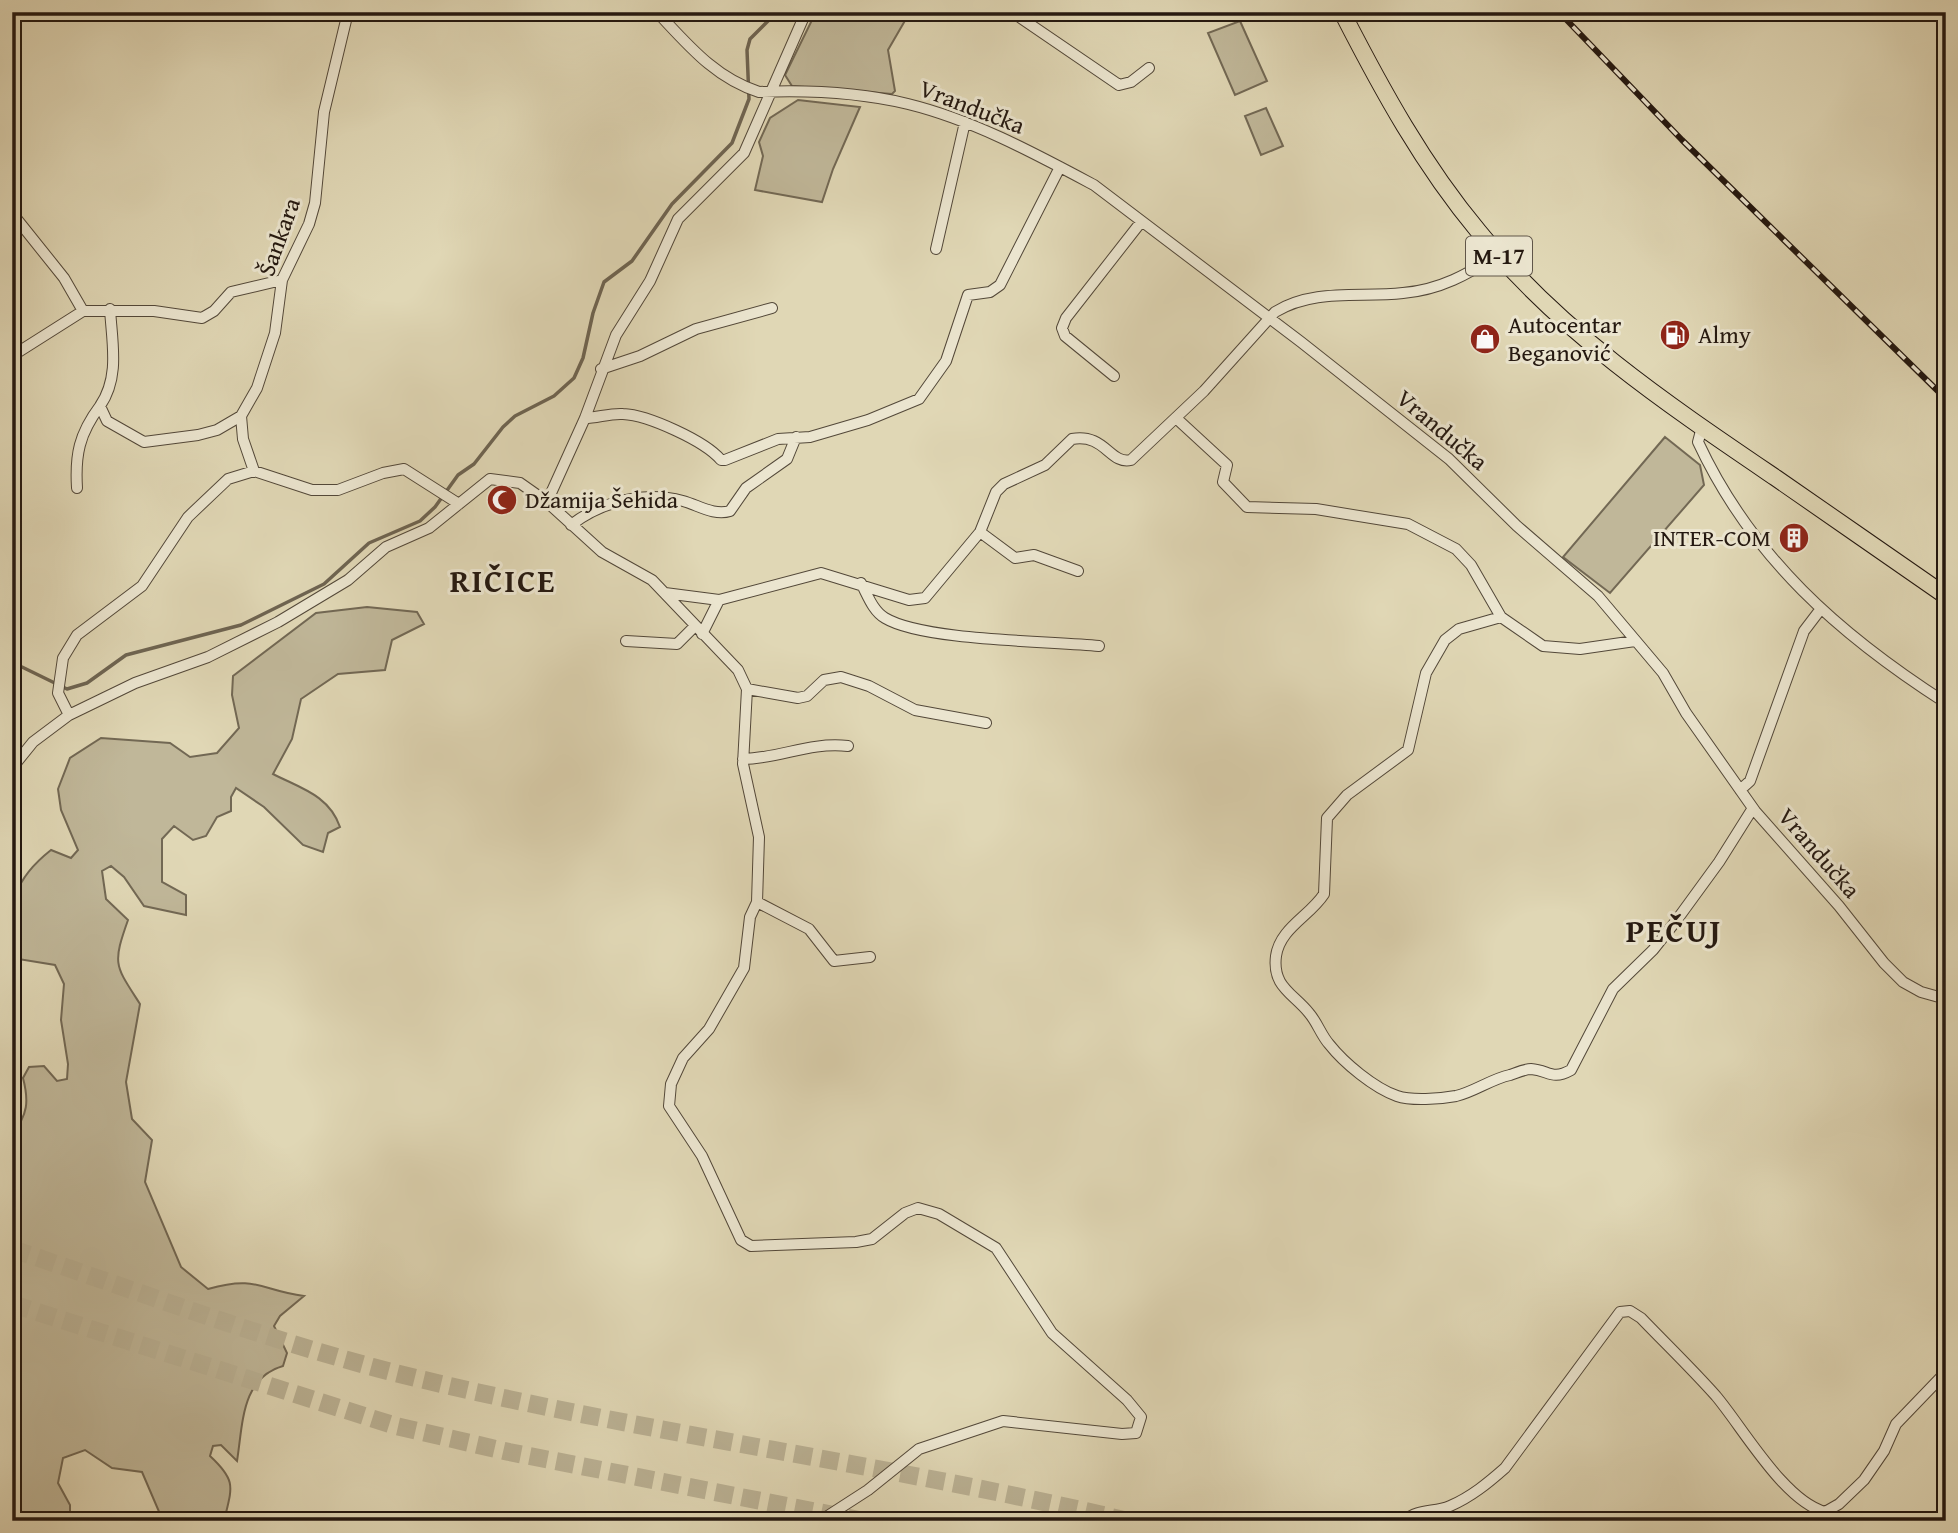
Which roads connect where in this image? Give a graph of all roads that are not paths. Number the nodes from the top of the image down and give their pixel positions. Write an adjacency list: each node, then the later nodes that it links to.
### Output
1 (348, 12): 14 (street, Šankara)
2 (657, 12): 7 (street, Vrandučka)
3 (806, 12): 7 (street)
4 (1012, 12): 6 (street)
5 (1342, 12): 13 (main road, M-17)
6 (1149, 68)
7 (771, 92): 8 (street, Vrandučka); 20 (street)
8 (965, 122): 9 (street, Vrandučka); 12 (street)
9 (1060, 167): 11 (street, Vrandučka); 27 (street)
10 (12, 213): 17 (street)
11 (1141, 222): 18 (street, Vrandučka); 21 (street)
12 (936, 249)
13 (1498, 255): 18 (street); 26 (main road, M-17)
14 (282, 280): 16 (street); 23 (street, Šankara)
15 (772, 308): 20 (street)
16 (110, 309): 17 (street); 22 (street)
17 (83, 311): 19 (street)
18 (1269, 319): 25 (street); 43 (street, Vrandučka)
19 (12, 356)
20 (601, 369): 24 (street)
21 (1114, 376)
22 (100, 407): 23 (street); 29 (street)
23 (241, 416): 28 (street)
24 (585, 418): 27 (street); 30 (street)
25 (1176, 418): 33 (street); 40 (street)
26 (1702, 427): 37 (main road, M-17); 39 (street)
27 (796, 437): 32 (street)
28 (254, 471): 31 (street); 47 (street)
29 (77, 488)
30 (547, 502): 31 (street); 32 (street)
31 (459, 504): 47 (street)
32 (570, 525): 36 (street)
33 (980, 532): 34 (street); 35 (street)
34 (1078, 571)
35 (861, 583): 38 (street); 44 (street)
36 (665, 593): 38 (street); 41 (street)
37 (1946, 596)
38 (719, 600): 41 (street)
39 (1820, 610): 46 (street); 52 (street)
40 (1501, 617): 43 (street); 53 (street)
41 (698, 630): 42 (street); 45 (street)
42 (626, 641)
43 (1635, 641): 52 (street, Vrandučka)
44 (1099, 646)
45 (747, 690): 48 (street); 50 (street)
46 (1946, 704)
47 (69, 715): 51 (street)
48 (986, 723)
49 (848, 746): 50 (street)
50 (743, 759): 54 (street)
51 (12, 768)
52 (1740, 790): 53 (street, Vrandučka)
53 (1753, 808): 56 (street, Vrandučka)
54 (757, 902): 55 (street); 58 (street)
55 (870, 957)
56 (1946, 999)
57 (1946, 1372): 59 (street)
58 (820, 1521)
59 (1404, 1521)

